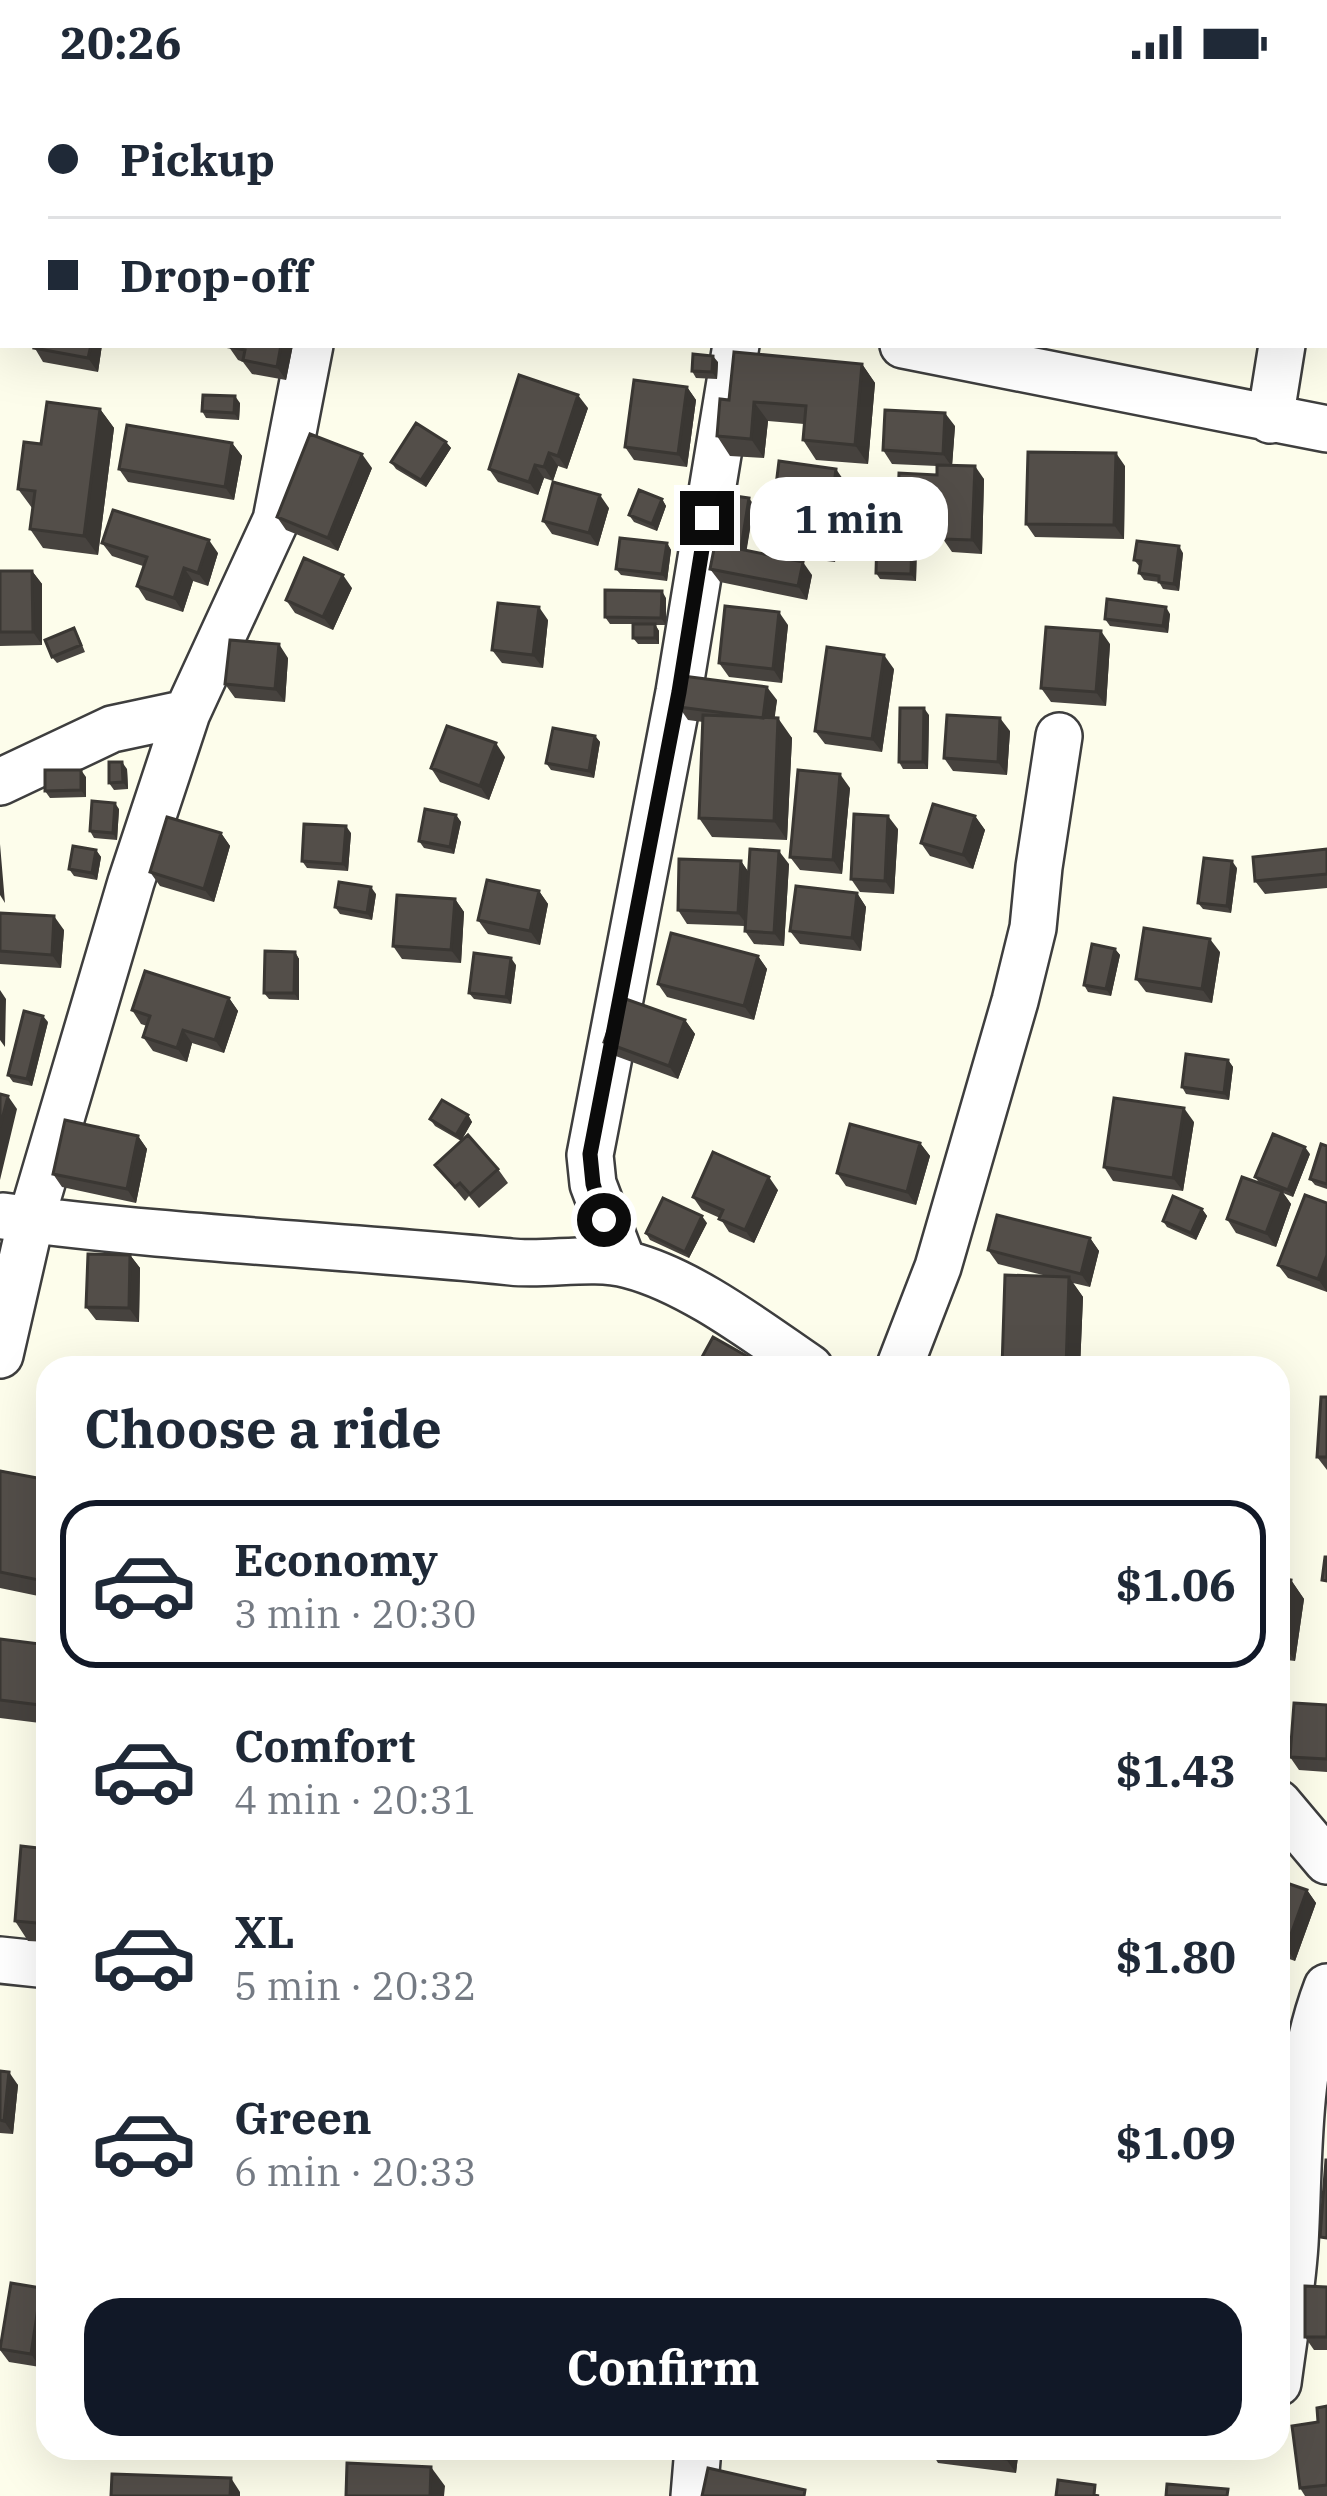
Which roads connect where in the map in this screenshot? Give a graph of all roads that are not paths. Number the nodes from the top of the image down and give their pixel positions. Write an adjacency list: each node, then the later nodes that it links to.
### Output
1 (309, 348): 7 (street)
2 (736, 348): 11 (street)
3 (925, 348): 5 (street)
4 (1282, 348): 5 (street)
5 (1270, 420): 6 (street)
6 (1327, 429)
7 (187, 713): 9 (street); 10 (street)
8 (1059, 736): 14 (street)
9 (0, 782)
10 (15, 1218): 11 (street); 12 (street)
11 (623, 1263): 13 (street)
12 (0, 1355)
13 (792, 1356)
14 (903, 1356)
15 (1290, 1817): 16 (street)
16 (1327, 1861)
17 (0, 1960): 18 (street)
18 (36, 1964)
19 (1327, 1987): 20 (street)
20 (1291, 2096): 21 (street)
21 (1290, 2287)
22 (697, 2460): 23 (street)
23 (694, 2496)

